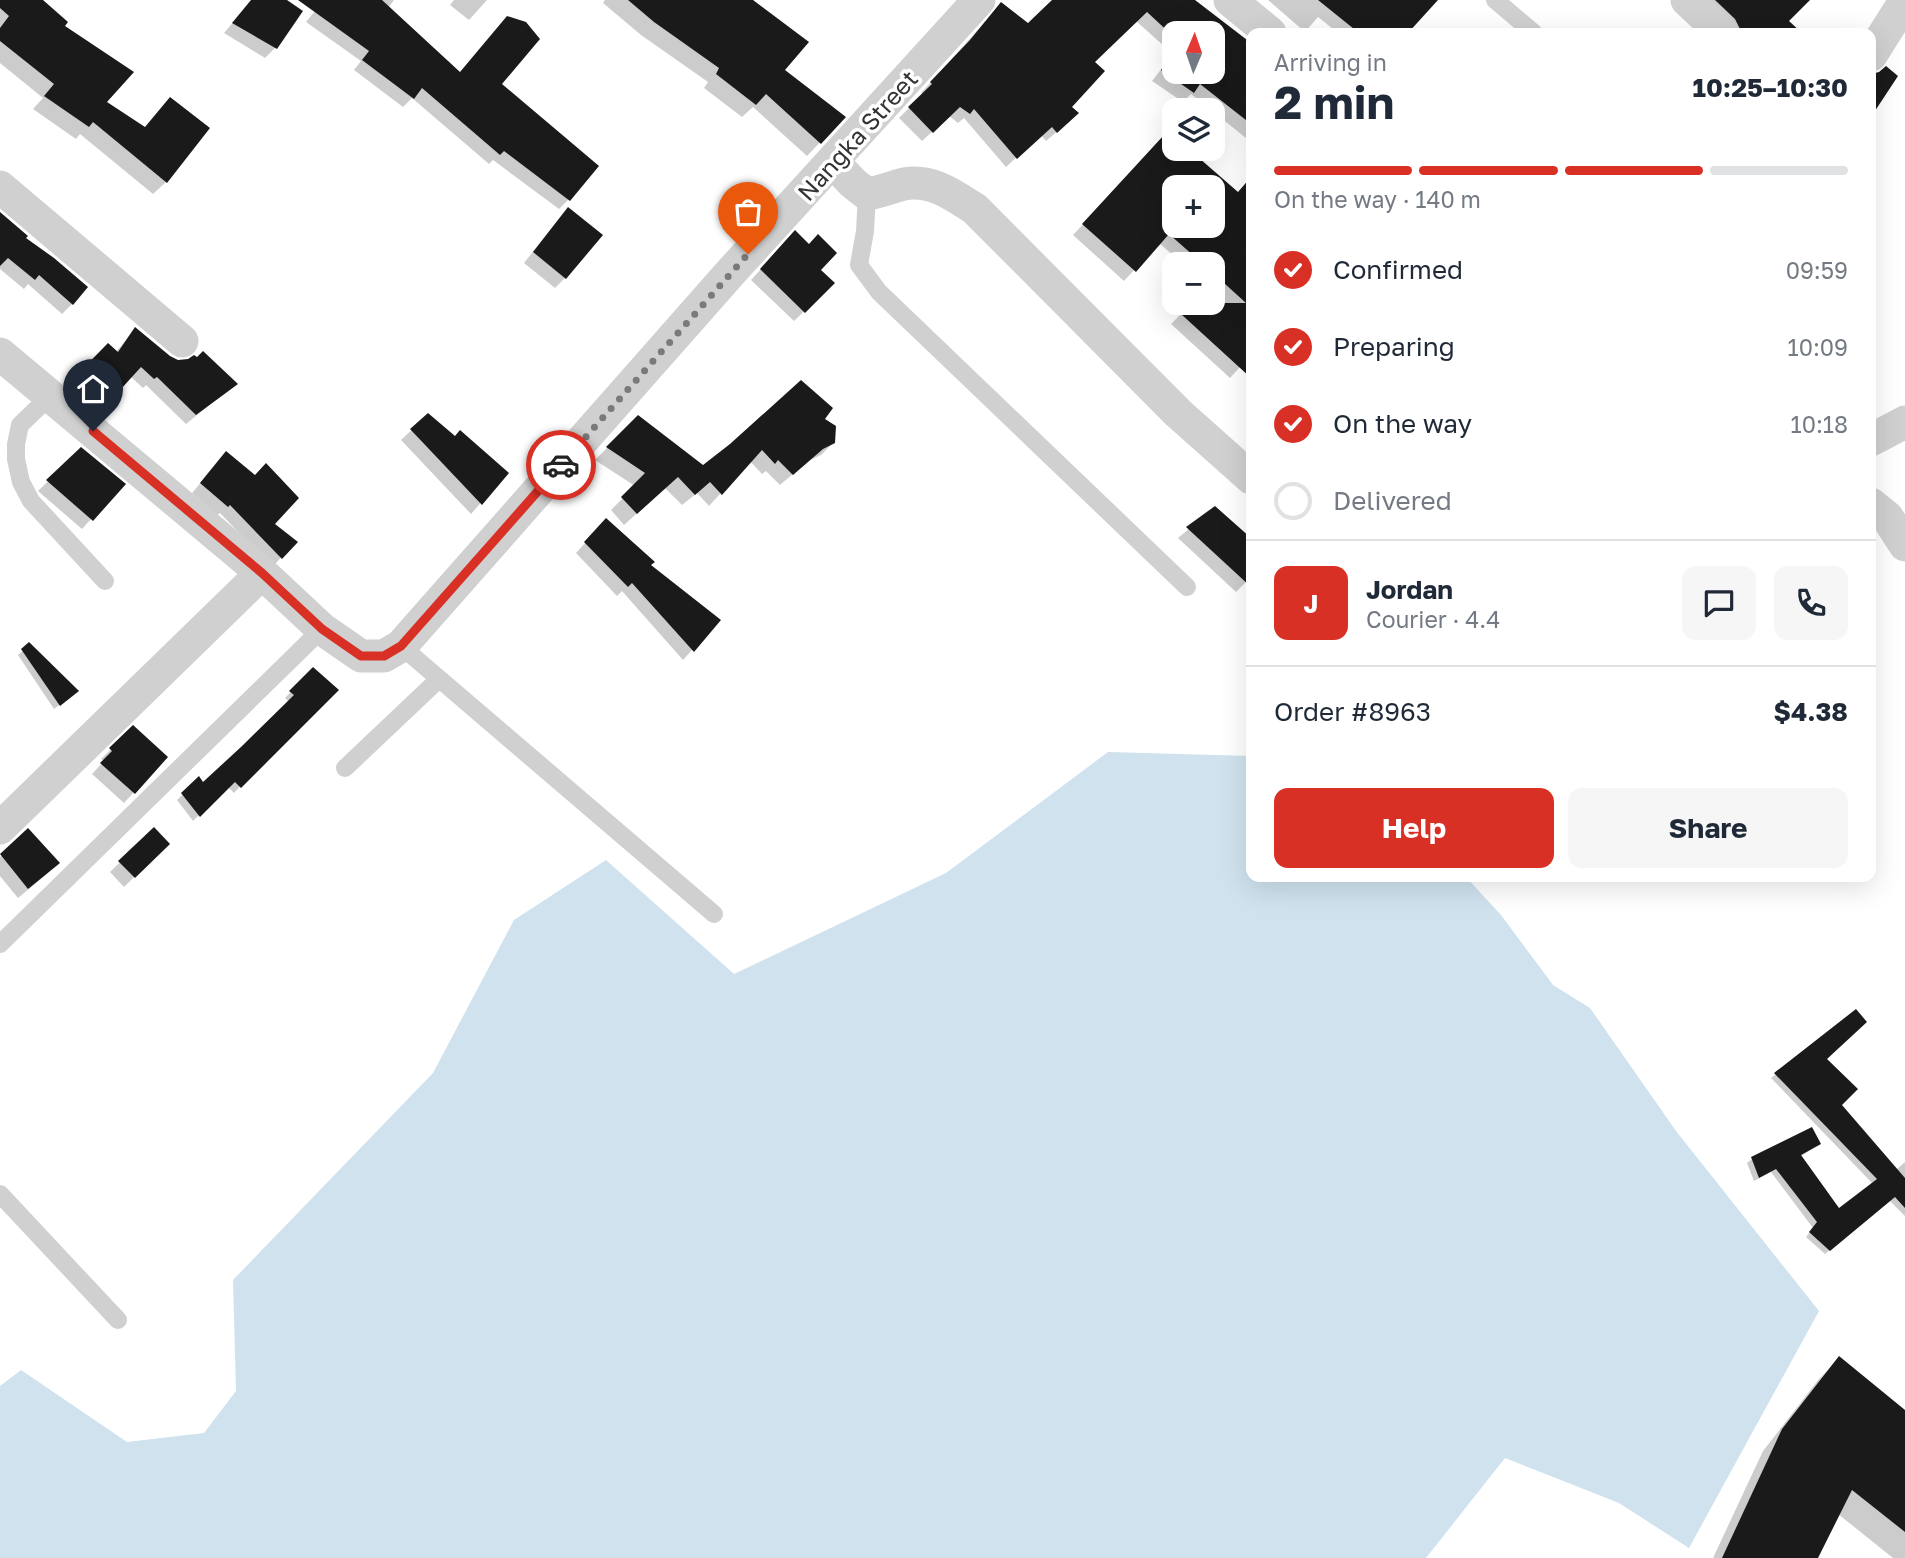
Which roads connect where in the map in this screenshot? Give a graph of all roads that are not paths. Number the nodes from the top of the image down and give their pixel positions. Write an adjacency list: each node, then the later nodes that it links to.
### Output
1 (979, 0): 10 (street, Nangka Street)
2 (1230, 0): 6 (street)
3 (1495, 0): 7 (lane)
4 (1687, 0): 8 (street)
5 (1905, 1): 9 (street)
6 (1264, 28)
7 (1528, 28)
8 (1717, 28)
9 (1876, 47)
10 (832, 162): 12 (street); 25 (street, Nangka Street)
11 (0, 187): 13 (street)
12 (867, 194): 18 (street); 23 (lane)
13 (182, 341)
14 (0, 354): 15 (street)
15 (50, 396): 21 (street); 22 (lane)
16 (1905, 422): 17 (street)
17 (1876, 437)
18 (1246, 474)
19 (1876, 508): 20 (street)
20 (1905, 545)
21 (262, 573): 24 (street); 28 (street)
22 (105, 582)
23 (1187, 587)
24 (322, 629): 25 (street); 30 (lane)
25 (401, 646): 26 (lane)
26 (439, 679): 27 (lane); 29 (lane)
27 (345, 768)
28 (0, 828)
29 (714, 914)
30 (0, 944)
31 (0, 1194): 32 (lane)
32 (118, 1320)

